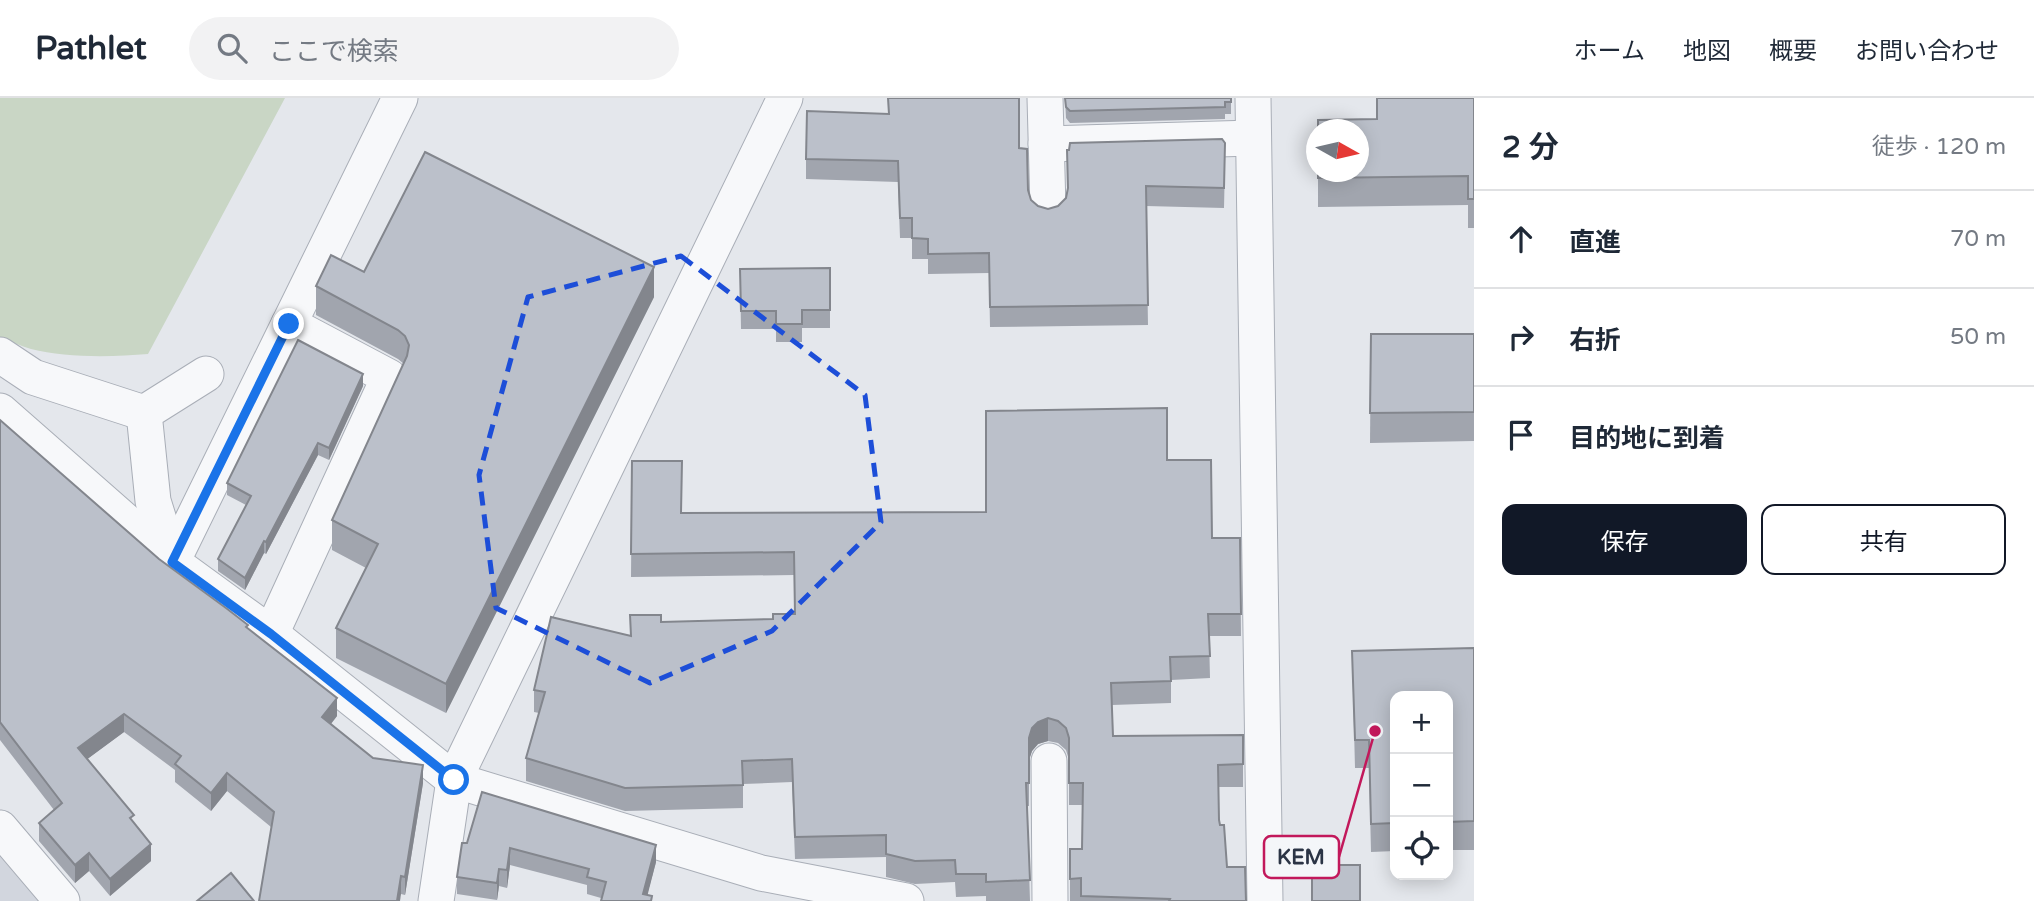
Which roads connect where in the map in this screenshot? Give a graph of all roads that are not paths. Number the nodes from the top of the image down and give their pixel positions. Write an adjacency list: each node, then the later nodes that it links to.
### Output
1 (400, 98): 8 (street)
2 (785, 98): 16 (street)
3 (1045, 98): 6 (street)
4 (1253, 98): 5 (street)
5 (1253, 138): 6 (street); 22 (street)
6 (1046, 144): 7 (street)
7 (1048, 209)
8 (289, 324): 13 (street); 14 (street)
9 (0, 355): 12 (street)
10 (206, 374): 12 (street)
11 (0, 411): 13 (street)
12 (144, 413): 13 (street)
13 (172, 562): 14 (street)
14 (271, 634): 16 (street)
15 (1049, 761): 21 (street)
16 (454, 780): 19 (street); 20 (street)
17 (0, 828): 18 (street)
18 (62, 901)
19 (436, 901)
20 (906, 901)
21 (1050, 901)
22 (1265, 901)

